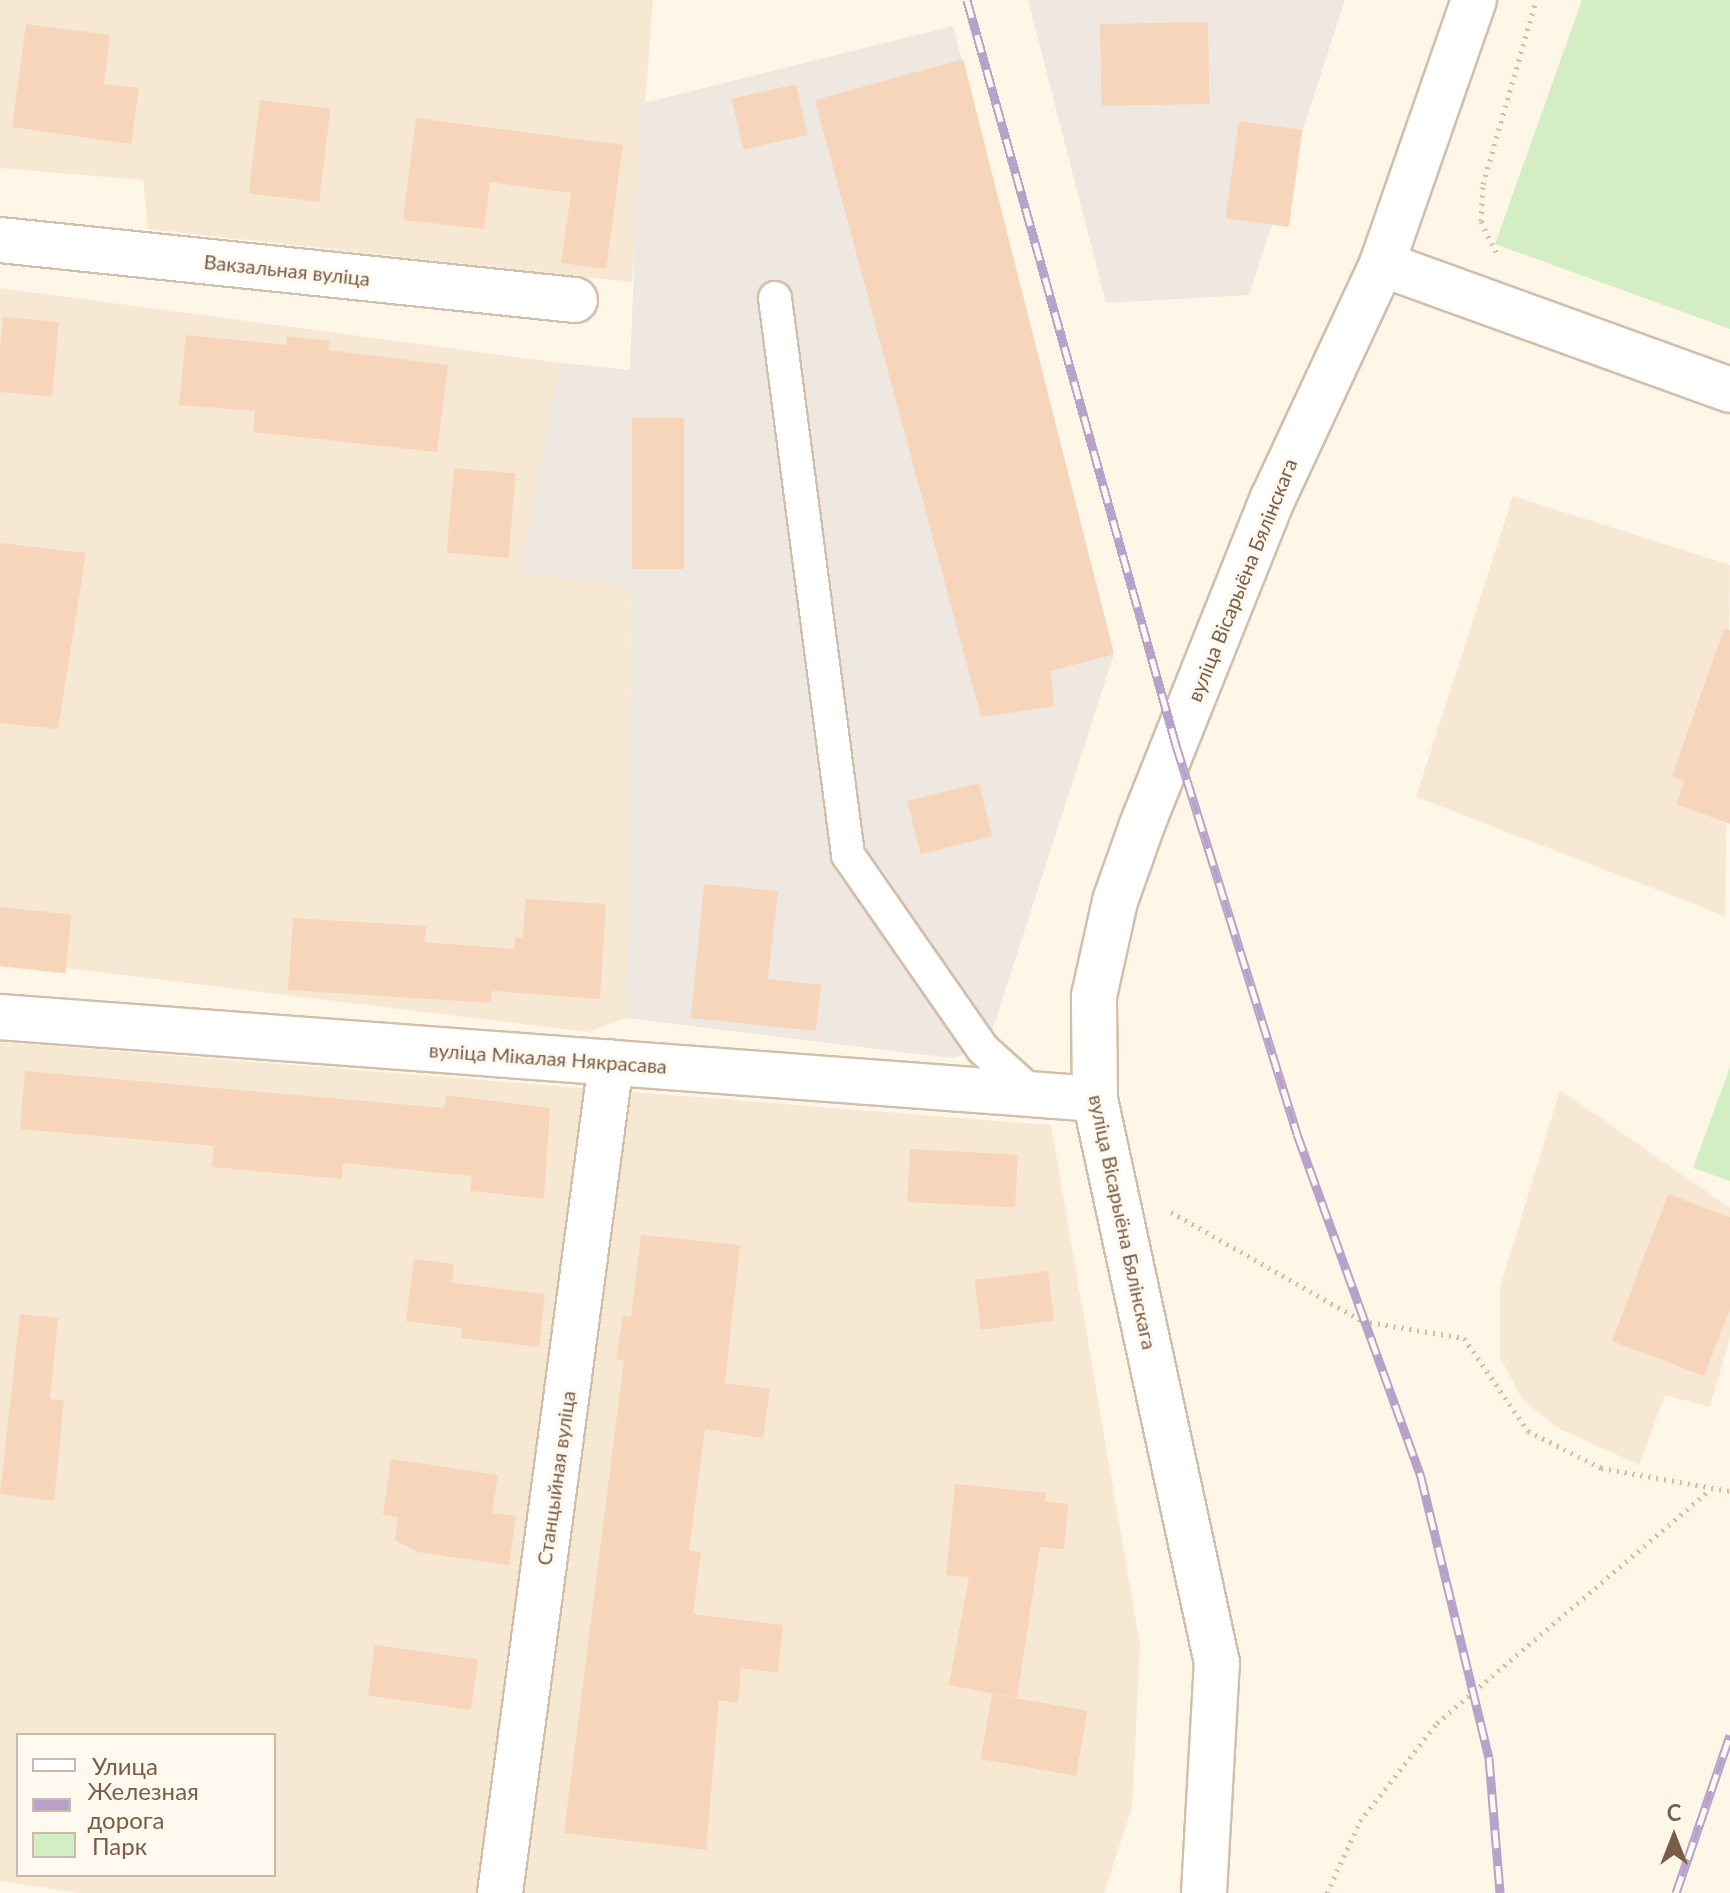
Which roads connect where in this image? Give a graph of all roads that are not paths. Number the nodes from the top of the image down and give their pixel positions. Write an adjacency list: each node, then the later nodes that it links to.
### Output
1 (1474, 0): 3 (street, вуліца Вісарыёна Бялінскага)
2 (0, 240): 5 (street, Вакзальная вуліца)
3 (1382, 264): 6 (street); 10 (street, вуліца Вісарыёна Бялінскага)
4 (775, 298): 9 (lane)
5 (575, 300)
6 (1730, 390)
7 (0, 1017): 8 (street, вуліца Мікалая Някрасава)
8 (611, 1062): 9 (street, вуліца Мікалая Някрасава); 11 (street, Станцыйная вуліца)
9 (1033, 1094): 10 (street, вуліца Мікалая Някрасава)
10 (1095, 1099): 12 (street, вуліца Вісарыёна Бялінскага)
11 (500, 1893)
12 (1204, 1893)

